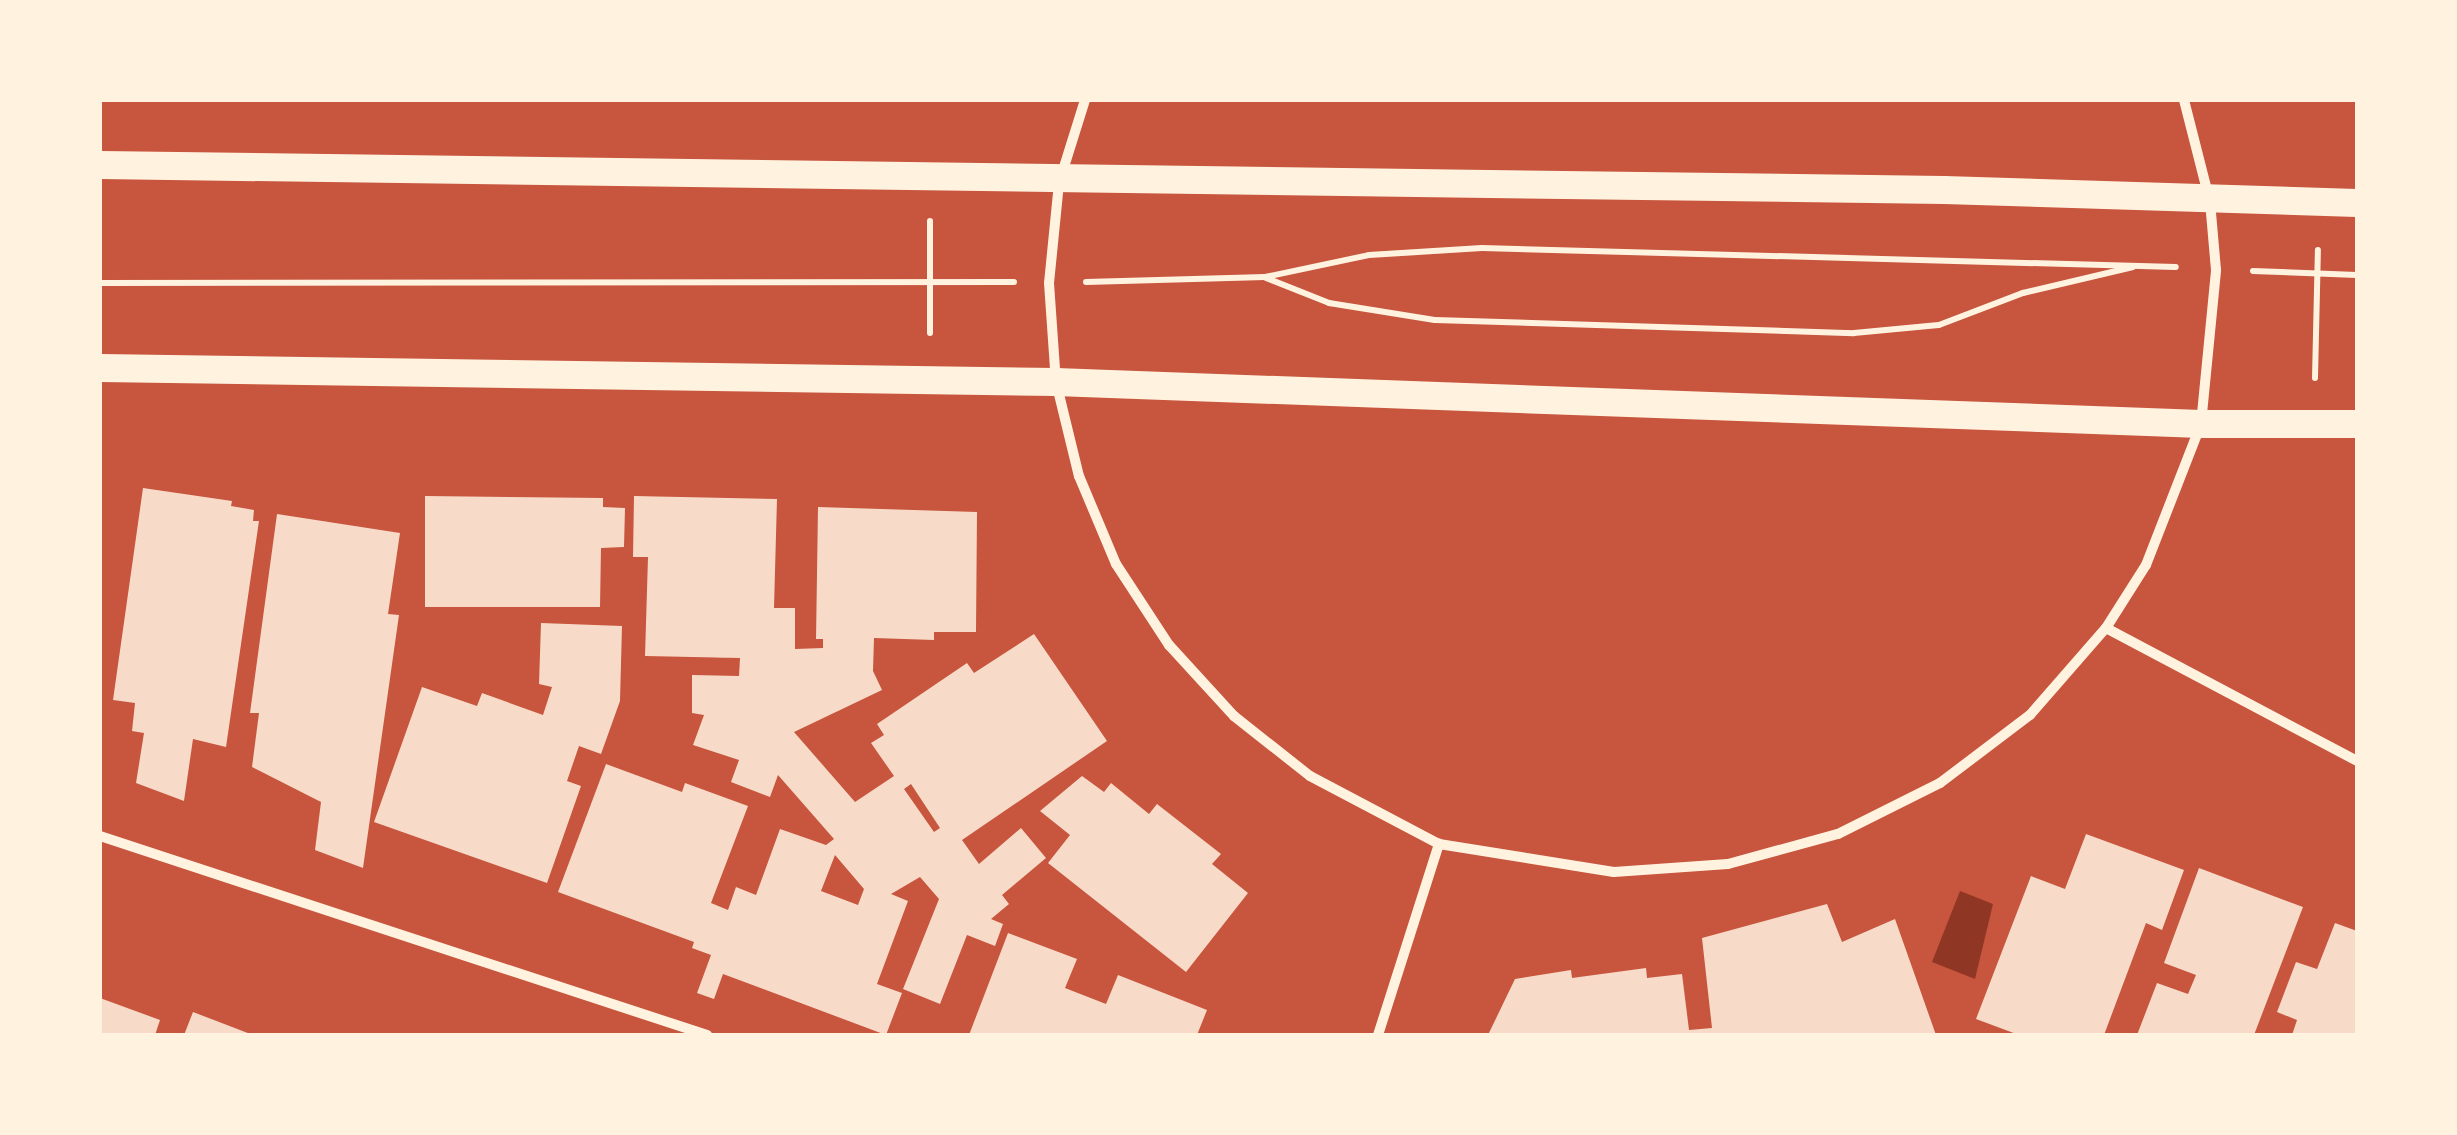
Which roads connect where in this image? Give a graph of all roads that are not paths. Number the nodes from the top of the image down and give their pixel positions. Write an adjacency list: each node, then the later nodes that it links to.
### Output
1 (1085, 100): 4 (street)
2 (2184, 100): 5 (street)
3 (100, 166): 4 (highway)
4 (1060, 183): 5 (highway); 8 (street)
5 (2210, 202): 6 (highway); 9 (street)
6 (2357, 204)
7 (100, 368): 8 (highway)
8 (1056, 382): 9 (highway); 14 (street)
9 (2200, 424): 10 (highway); 11 (street)
10 (2357, 424)
11 (2106, 628): 12 (street); 14 (street)
12 (2357, 760)
13 (100, 836): 15 (street)
14 (1440, 844): 16 (street)
15 (707, 1035)
16 (1378, 1035)

